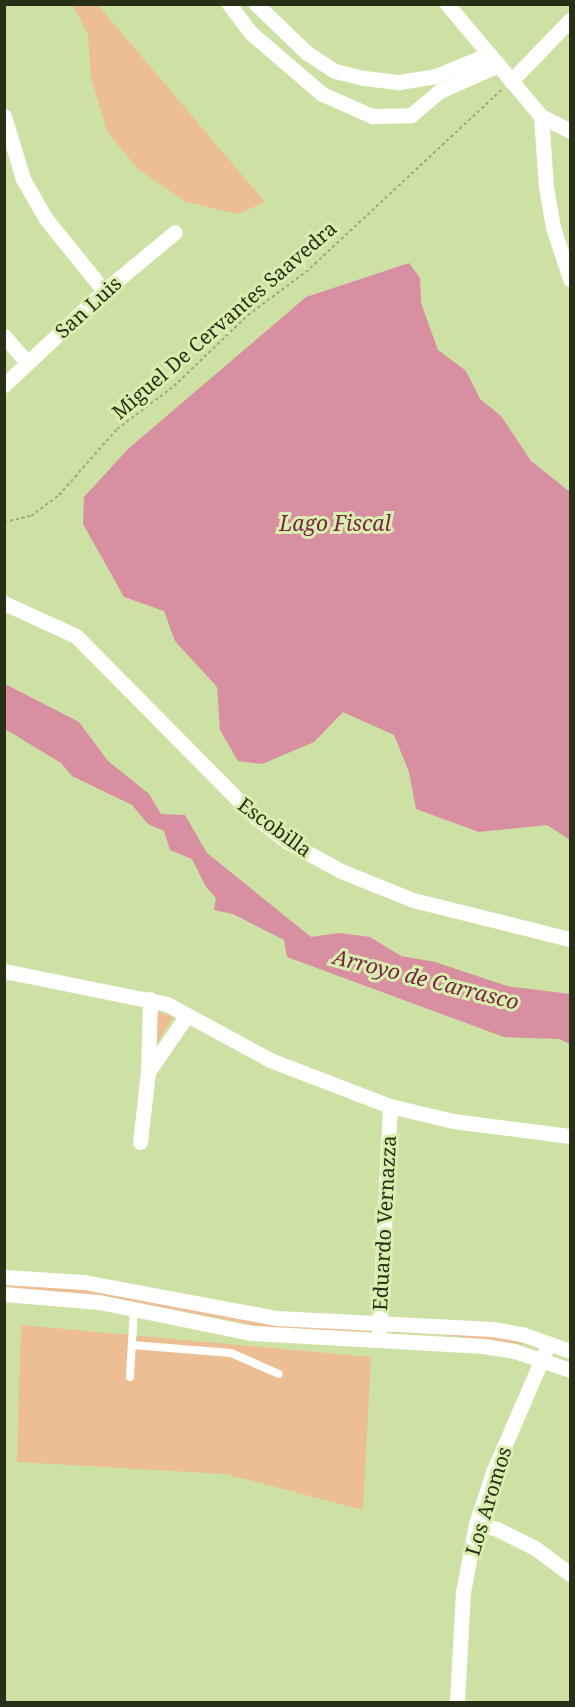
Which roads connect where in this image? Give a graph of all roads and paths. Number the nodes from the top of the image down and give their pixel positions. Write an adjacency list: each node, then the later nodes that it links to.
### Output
1 (229, 4): 6 (street)
2 (256, 4): 4 (street)
3 (447, 4): 7 (street)
4 (267, 18): 6 (street); 7 (street)
5 (570, 20): 8 (street)
6 (251, 33): 7 (street)
7 (494, 60): 8 (street)
8 (511, 81): 10 (street); 18 (path, Miguel De Cervantes Saavedra)
9 (4, 116): 14 (street)
10 (541, 116): 11 (street); 13 (street)
11 (570, 131)
12 (175, 232): 14 (street, San Luis)
13 (570, 279)
14 (104, 291): 16 (street, San Luis)
15 (4, 336): 16 (street)
16 (27, 362): 17 (street, San Luis)
17 (4, 385)
18 (4, 522)
19 (4, 603): 20 (street, Escobilla)
20 (570, 939)
21 (4, 971): 22 (street)
22 (150, 999): 23 (street); 24 (street)
23 (187, 1015): 24 (street); 25 (street)
24 (148, 1072): 27 (street)
25 (390, 1106): 26 (street); 31 (street, Eduardo Vernazza)
26 (570, 1136)
27 (140, 1142)
28 (4, 1277): 31 (street)
29 (4, 1294): 30 (street)
30 (134, 1308): 32 (street); 34 (lane)
31 (379, 1322): 32 (street, Eduardo Vernazza); 33 (street)
32 (379, 1339): 36 (street)
33 (549, 1343): 35 (street); 36 (street, Los Aromos)
34 (132, 1345): 38 (lane); 39 (lane)
35 (570, 1352)
36 (542, 1359): 37 (street); 40 (street, Los Aromos)
37 (570, 1370)
38 (279, 1374)
39 (130, 1377)
40 (476, 1524): 41 (street); 42 (street, Los Aromos)
41 (570, 1574)
42 (457, 1702)

